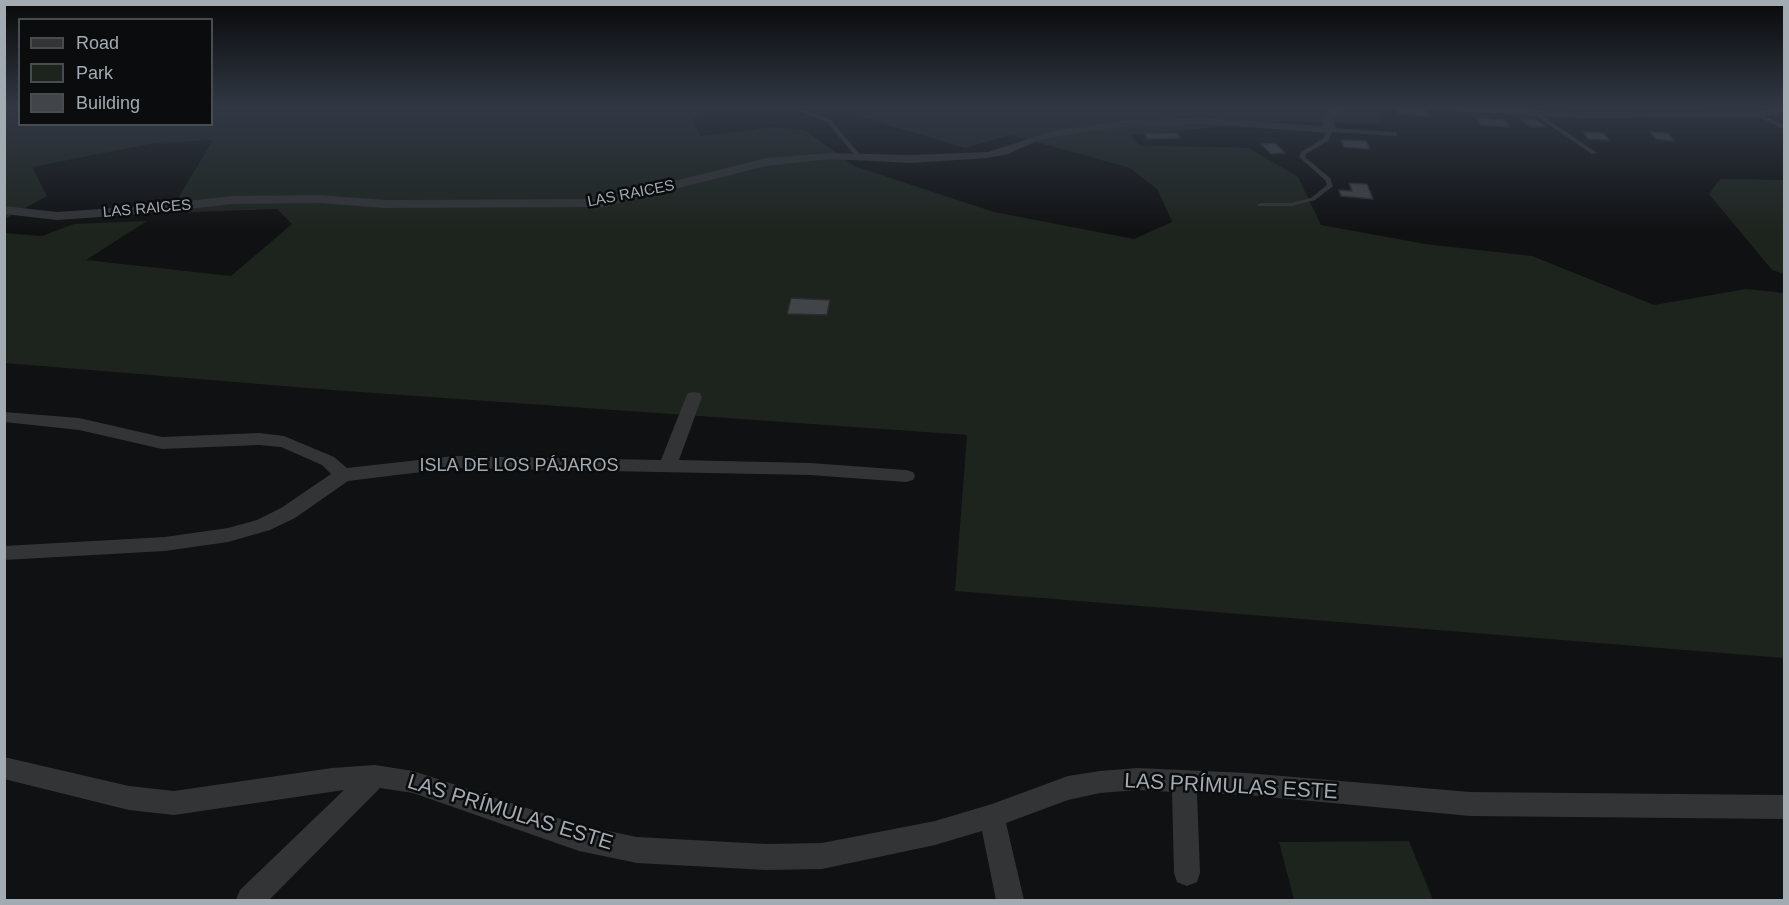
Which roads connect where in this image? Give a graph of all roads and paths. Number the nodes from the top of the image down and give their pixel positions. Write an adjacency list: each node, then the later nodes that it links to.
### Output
1 (853, 150): 6 (lane)
2 (1008, 150): 6 (street, LAS RAICES)
3 (1308, 150): 7 (lane)
4 (1590, 150): 5 (lane)
5 (1594, 153)
6 (858, 156): 8 (street, LAS RAICES)
7 (1260, 205)
8 (4, 210)
9 (694, 397): 11 (street)
10 (4, 417): 12 (street)
11 (667, 467): 12 (street, ISLA DE LOS PÁJAROS); 13 (street, ISLA DE LOS PÁJAROS)
12 (343, 475): 14 (street, ISLA DE LOS PÁJAROS)
13 (906, 476)
14 (4, 553)
15 (4, 768): 16 (street, LAS PRÍMULAS ESTE)
16 (375, 776): 19 (street, LAS PRÍMULAS ESTE); 21 (street)
17 (1184, 781): 18 (street, LAS PRÍMULAS ESTE); 19 (street, LAS PRÍMULAS ESTE); 20 (street)
18 (1785, 807)
19 (992, 816): 22 (street)
20 (1187, 873)
21 (250, 900)
22 (1010, 900)

